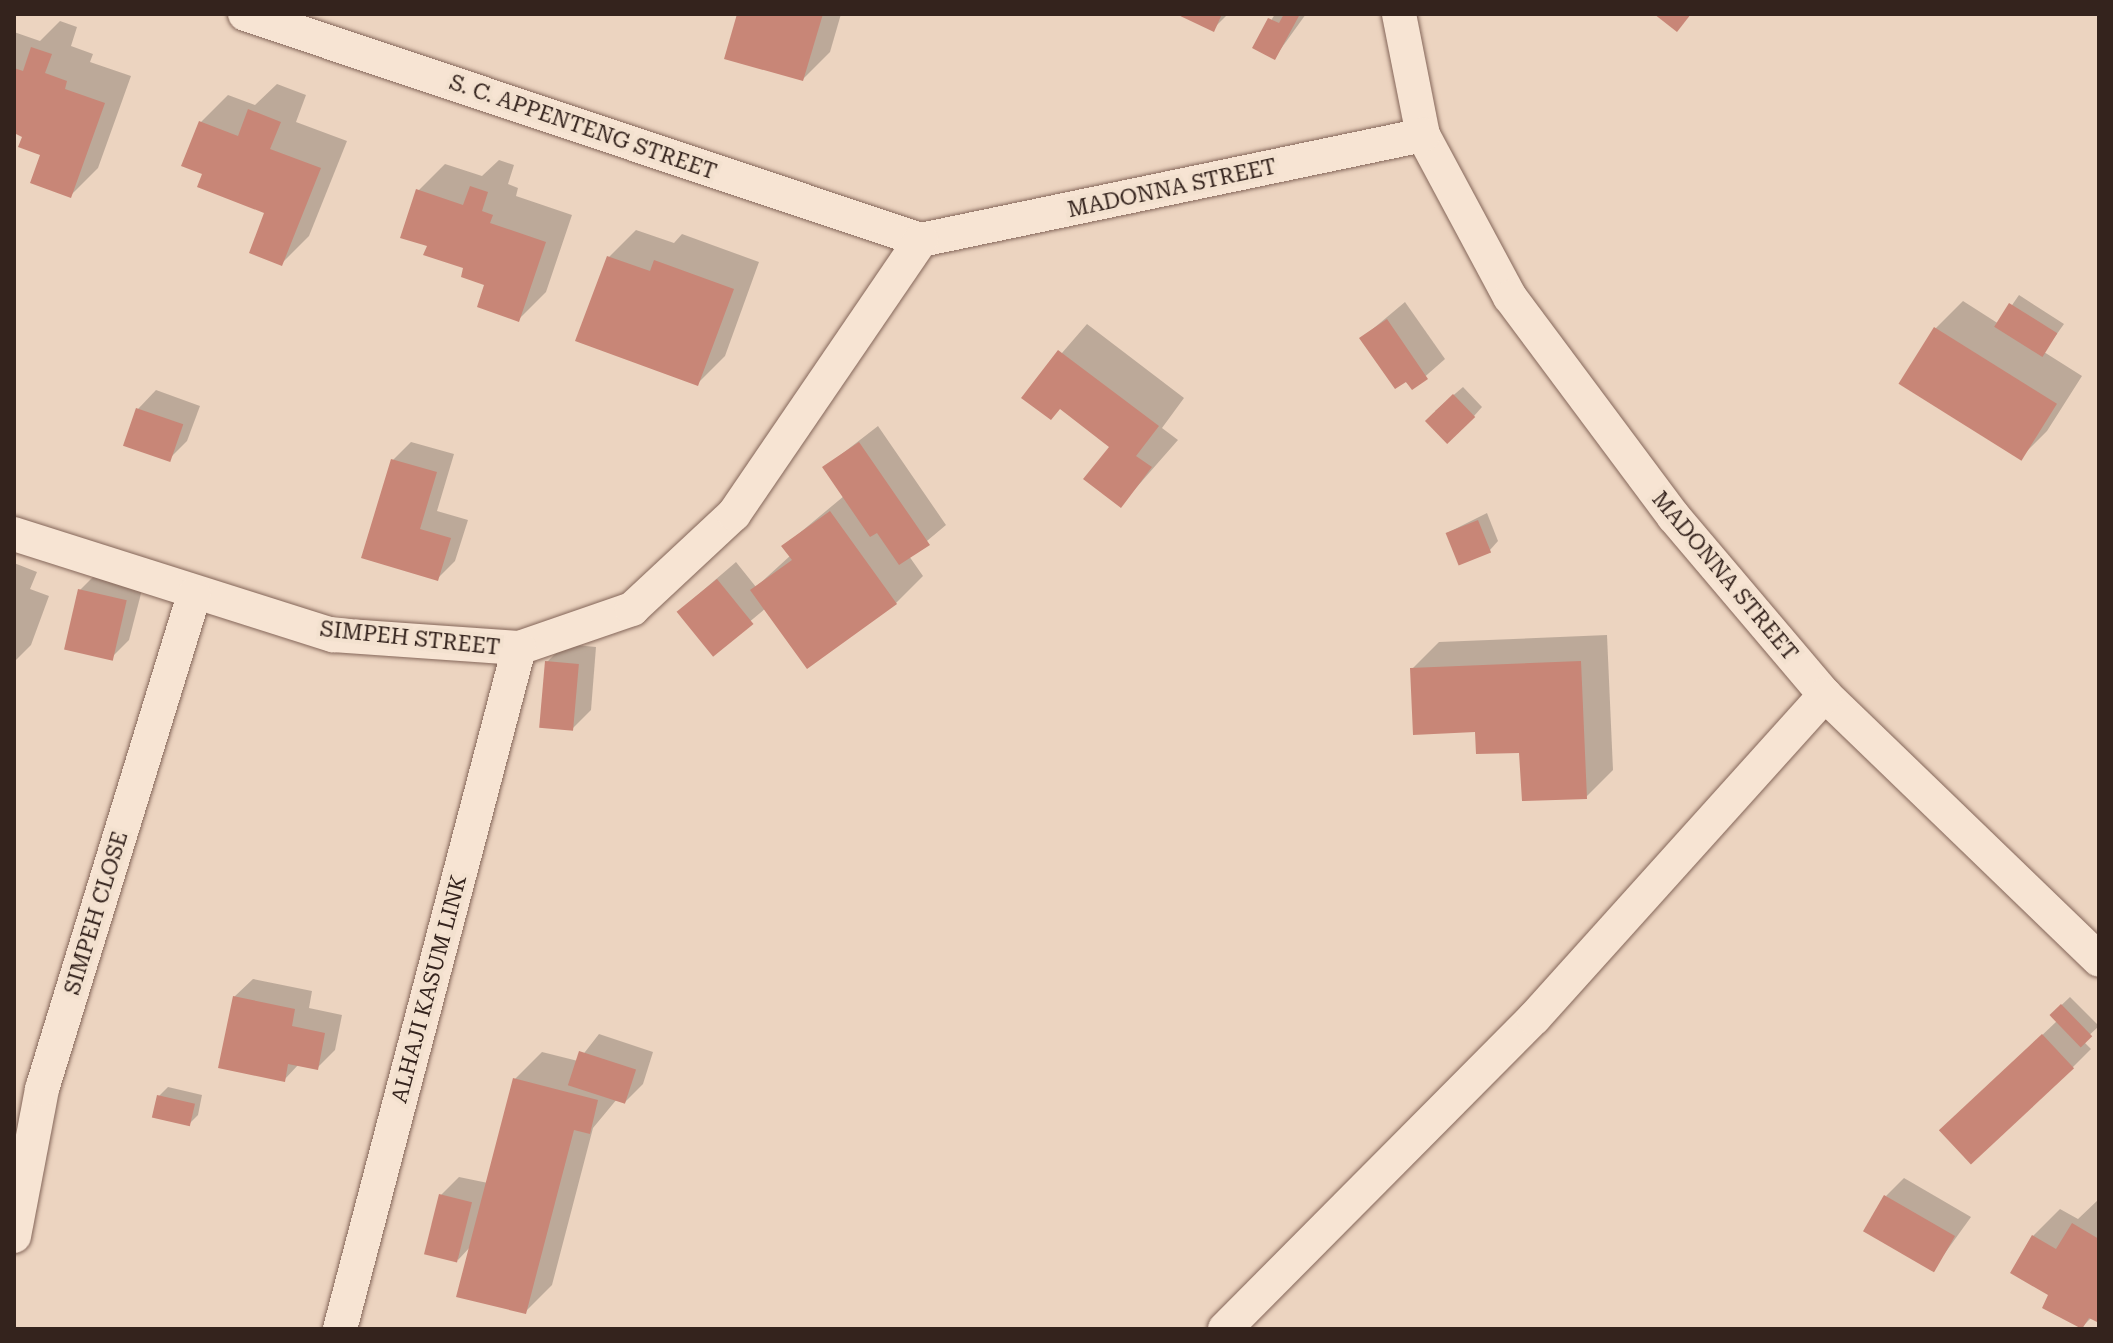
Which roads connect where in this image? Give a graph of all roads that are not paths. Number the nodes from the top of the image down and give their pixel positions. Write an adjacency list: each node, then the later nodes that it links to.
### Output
1 (245, 14): 4 (street, S. C. APPENTENG STREET)
2 (1399, 14): 3 (street, MADONNA STREET)
3 (1423, 135): 4 (street, MADONNA STREET); 8 (street, MADONNA STREET)
4 (921, 240): 7 (street, SIMPEH STREET)
5 (14, 534): 6 (street, SIMPEH STREET)
6 (194, 595): 7 (street, SIMPEH STREET); 10 (street, SIMPEH CLOSE)
7 (519, 648): 11 (street, ALHAJI KASUM LINK)
8 (1825, 695): 9 (street, MADONNA STREET); 12 (street)
9 (2099, 960)
10 (14, 1236)
11 (340, 1329)
12 (1225, 1329)

